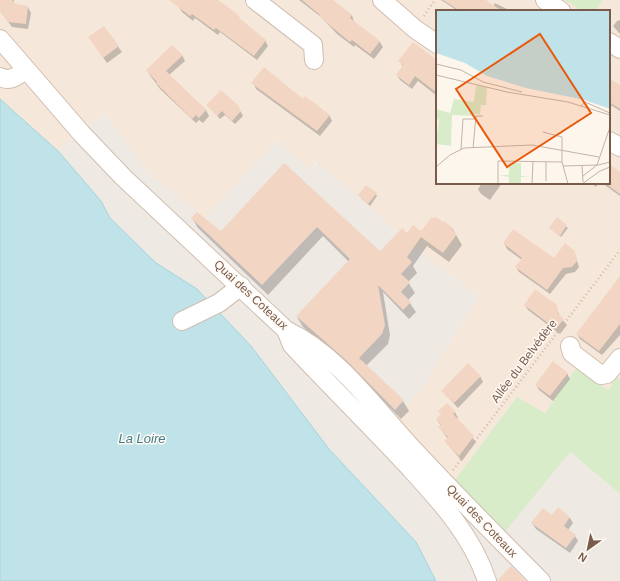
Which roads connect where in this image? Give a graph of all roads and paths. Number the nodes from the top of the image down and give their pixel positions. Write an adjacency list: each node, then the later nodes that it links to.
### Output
1 (255, 0): 9 (street)
2 (382, 0): 6 (street)
3 (544, 0): 4 (street)
4 (559, 10)
5 (0, 39): 10 (street, Quai des Coteaux)
6 (436, 43)
7 (610, 43): 8 (street)
8 (620, 49)
9 (314, 60)
10 (25, 70): 11 (street); 15 (street, Quai des Coteaux)
11 (0, 77)
12 (610, 142): 13 (street)
13 (620, 147)
14 (620, 250): 20 (path, Allée du Belvédère)
15 (240, 286): 16 (street); 17 (street, Quai des Coteaux)
16 (182, 320)
17 (286, 330): 20 (street, Quai des Coteaux); 21 (street)
18 (570, 346): 19 (street)
19 (620, 358)
20 (444, 482): 22 (street, Quai des Coteaux)
21 (487, 581)
22 (541, 581)

